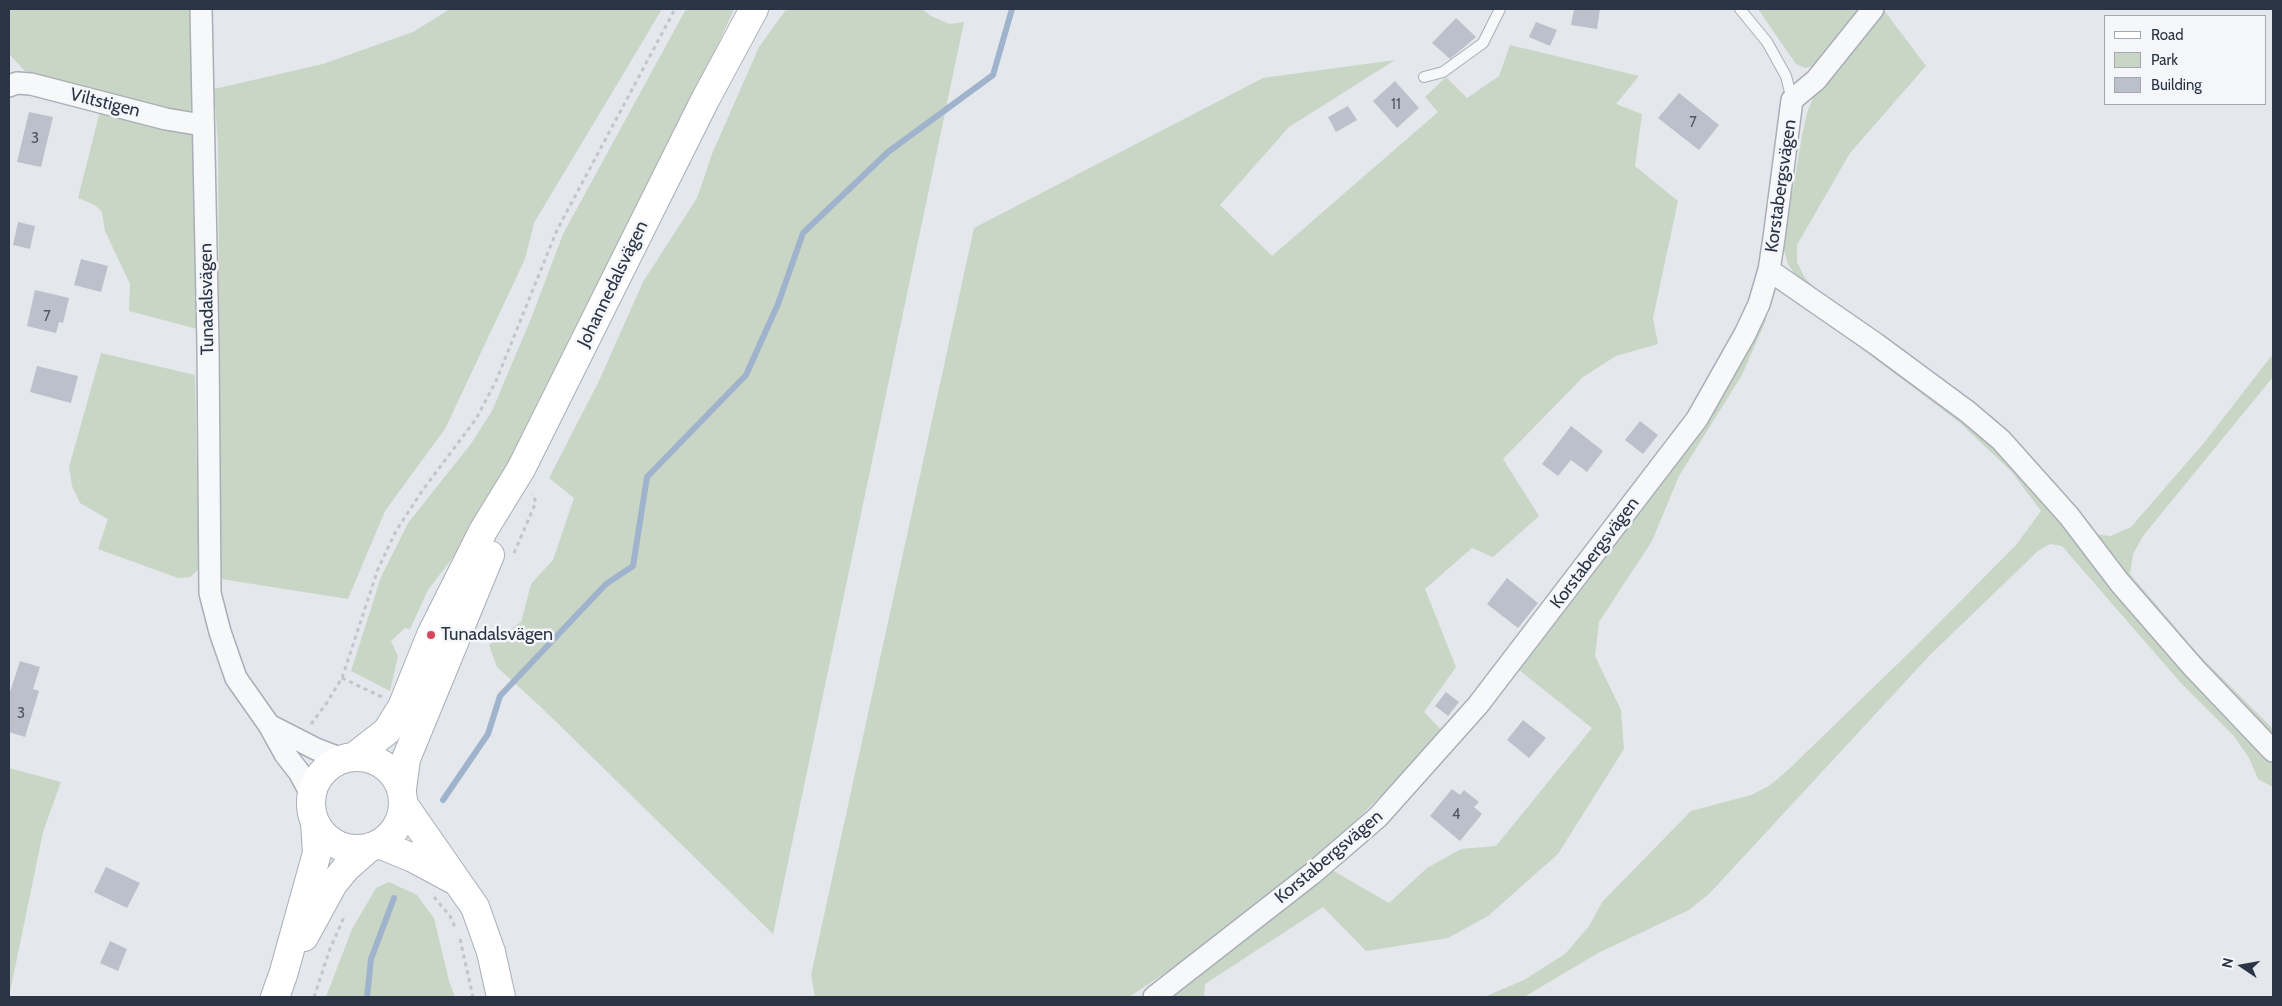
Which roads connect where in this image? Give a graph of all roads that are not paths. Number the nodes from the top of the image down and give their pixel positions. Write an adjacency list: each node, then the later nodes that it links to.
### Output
1 (201, 9): 11 (street, Tunadalsvägen)
2 (745, 9): 9 (main road, Johannedalsvägen)
3 (754, 9): 9 (main road, Johannedalsvägen)
4 (1500, 9): 7 (lane)
5 (1740, 9): 10 (lane)
6 (1873, 9): 10 (street, Korstabergsvägen)
7 (1424, 76)
8 (9, 86): 11 (street, Viltstigen)
9 (704, 100): 13 (main road, Johannedalsvägen)
10 (1792, 100): 12 (street, Korstabergsvägen)
11 (202, 125): 14 (street, Tunadalsvägen)
12 (1769, 270): 15 (street); 24 (street, Korstabergsvägen)
13 (521, 469): 16 (main road, Johannedalsvägen); 18 (main road, Johannedalsvägen)
14 (269, 725): 16 (street, Tunadalsvägen); 17 (street, Tunadalsvägen)
15 (2273, 751)
16 (348, 757): 17 (main road); 18 (main road)
17 (311, 794): 19 (main road)
18 (403, 797): 20 (main road); 21 (main road)
19 (315, 822): 20 (main road); 22 (main road)
20 (374, 846): 21 (main road); 22 (main road)
21 (456, 882): 23 (main road)
22 (279, 986)
23 (501, 997)
24 (1154, 997)

